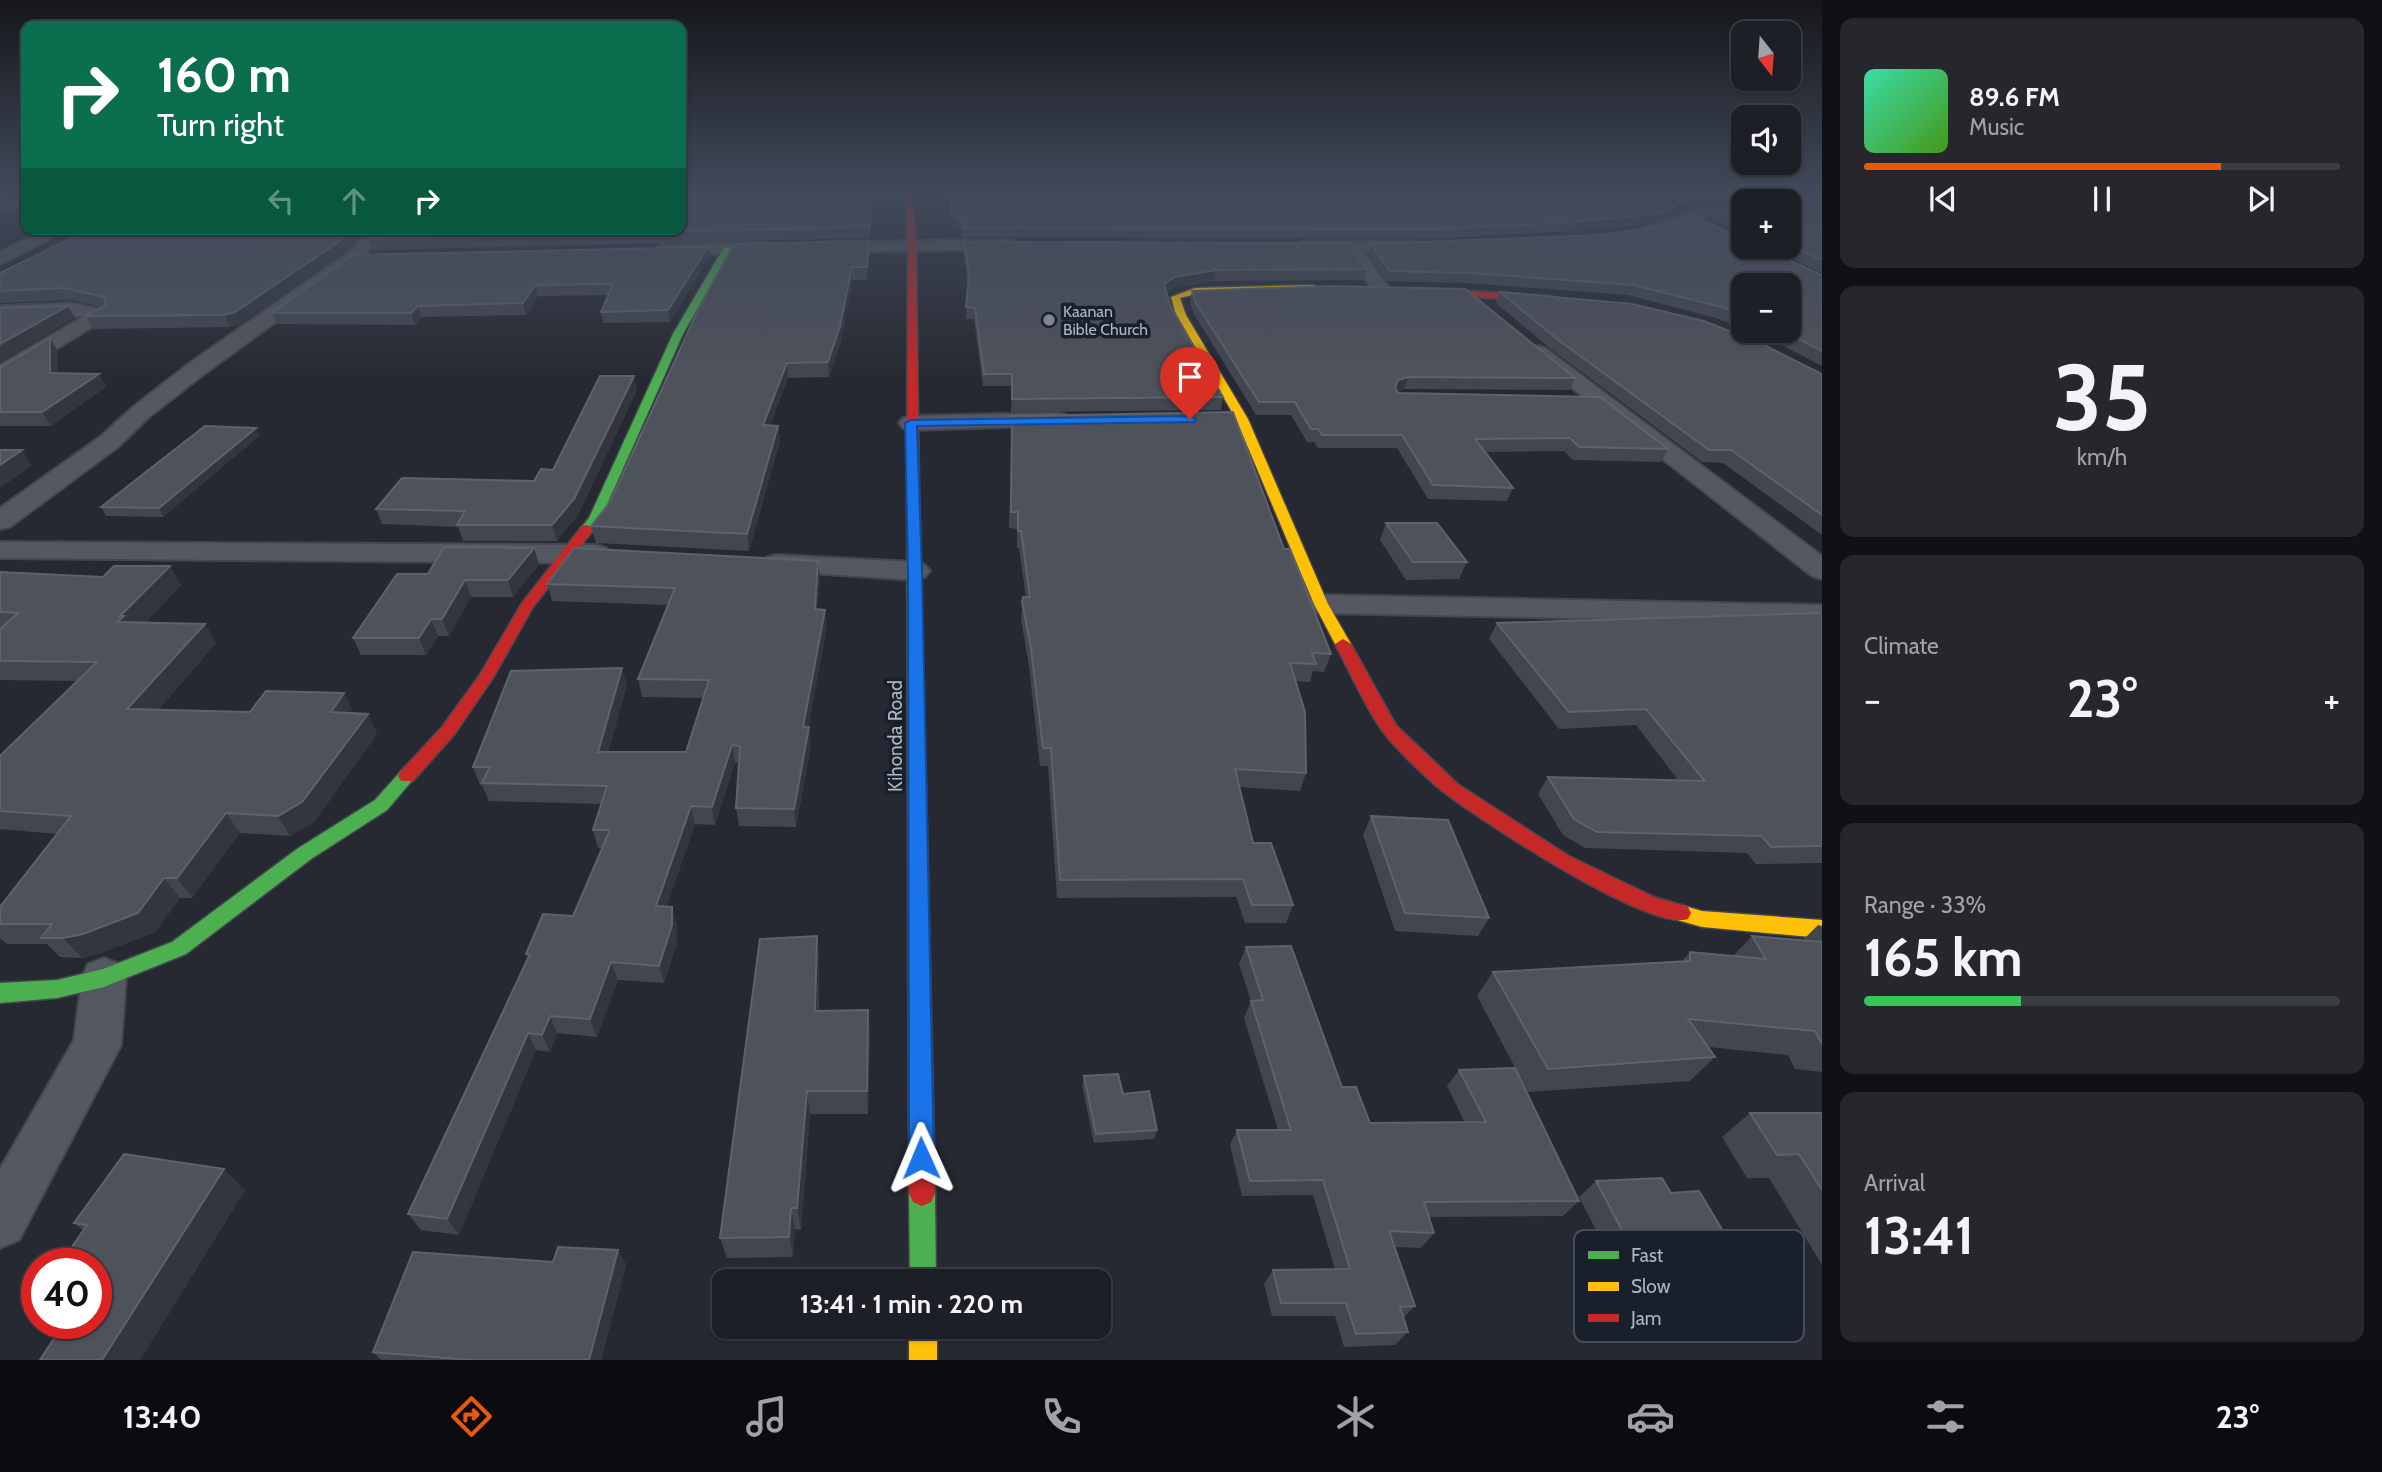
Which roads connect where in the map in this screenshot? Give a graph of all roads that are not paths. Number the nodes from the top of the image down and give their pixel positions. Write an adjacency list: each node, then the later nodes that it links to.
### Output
1 (354, 255): 6 (street)
2 (723, 255): 24 (street)
3 (912, 255): 21 (street, Kihonda Road)
4 (1358, 255): 9 (street)
5 (378, 257): 6 (street)
6 (352, 258): 22 (street)
7 (1328, 288): 19 (street)
8 (1355, 289): 9 (street)
9 (1382, 290): 10 (street)
10 (1466, 292): 11 (street); 13 (street)
11 (1564, 300)
12 (0, 312): 15 (street)
13 (1495, 316)
14 (1524, 340): 17 (street)
15 (0, 374)
16 (1562, 400): 17 (street)
17 (1602, 400): 27 (street)
18 (1216, 419): 19 (street)
19 (1242, 419): 29 (street)
20 (1086, 420): 21 (street)
21 (911, 423): 28 (street, Kihonda Road)
22 (0, 521)
23 (0, 550): 24 (street)
24 (567, 552): 25 (street); 32 (street)
25 (623, 556)
26 (748, 562): 28 (street)
27 (1822, 570)
28 (915, 572): 35 (street, Kihonda Road)
29 (1321, 604): 30 (street); 31 (street)
30 (1822, 614)
31 (1822, 929)
32 (104, 978): 33 (street); 34 (street)
33 (0, 993)
34 (0, 1221)
35 (923, 1269)
36 (923, 1339): 37 (street)
37 (923, 1360)

